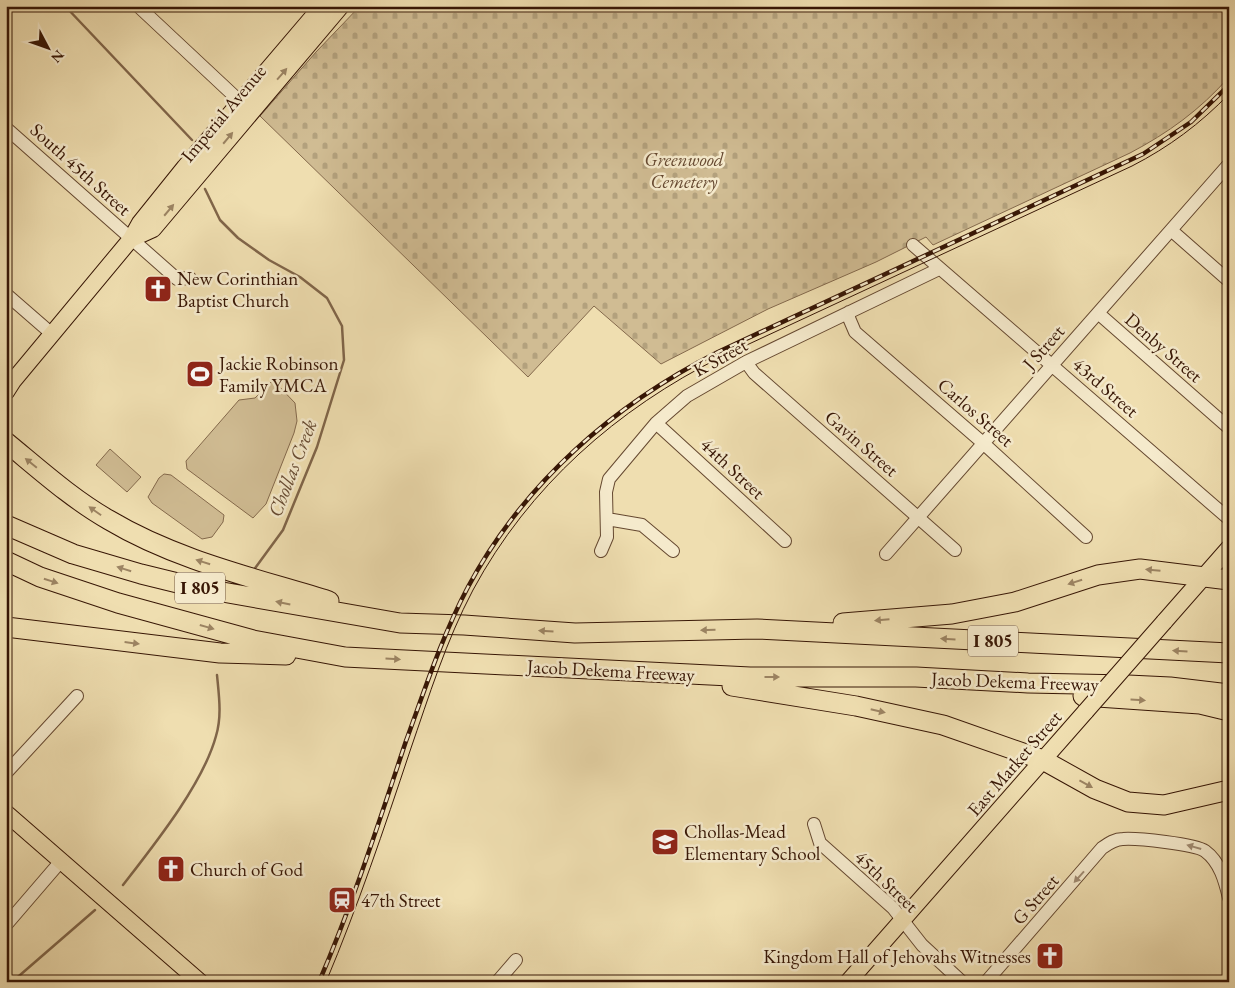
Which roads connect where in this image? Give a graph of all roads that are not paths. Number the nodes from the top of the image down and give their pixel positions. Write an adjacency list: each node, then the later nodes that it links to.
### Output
1 (138, 6): 4 (street)
2 (322, 6): 4 (main road, Imperial Avenue)
3 (341, 6): 4 (main road, Imperial Avenue, one-way to 3)
4 (245, 106): 8 (main road, Imperial Avenue)
5 (6, 128): 8 (street, South 45th Street)
6 (1229, 164): 7 (street, J Street)
7 (1171, 230): 12 (street); 15 (street, J Street)
8 (131, 239): 11 (street, South 45th Street); 16 (main road, Imperial Avenue)
9 (913, 245): 10 (street, 43rd Street)
10 (939, 269): 14 (street, K Street); 18 (street, 43rd Street)
11 (190, 278)
12 (1229, 280)
13 (6, 294): 16 (street)
14 (849, 312): 17 (street, K Street); 23 (street, Carlos Street)
15 (1098, 313): 18 (street, J Street); 21 (street, Denby Street)
16 (52, 334): 19 (main road, Imperial Avenue)
17 (746, 362): 20 (street, K Street); 24 (street, Gavin Street)
18 (1052, 366): 23 (street, J Street); 26 (street, 43rd Street)
19 (8, 386)
20 (656, 423): 25 (street, K Street); 29 (street, 44th Street)
21 (1229, 428)
22 (6, 442): 38 (highway, one-way to 22)
23 (984, 443): 24 (street, J Street); 28 (street, Carlos Street)
24 (918, 518): 31 (street, Gavin Street); 34 (street, J Street)
25 (607, 519): 32 (street, K Street); 33 (street)
26 (1229, 519)
27 (6, 525): 38 (highway, Jacob Dekema Freeway / I 805, one-way to 27)
28 (1086, 537)
29 (785, 541)
30 (1229, 548): 36 (main road, East Market Street)
31 (955, 550)
32 (602, 551)
33 (673, 551)
34 (886, 554)
35 (6, 561): 42 (highway, Jacob Dekema Freeway / I 805, one-way to 42)
36 (1204, 576): 37 (highway); 40 (highway, one-way to 40); 48 (main road, East Market Street, bridge)
37 (1229, 580)
38 (400, 623): 40 (highway, Jacob Dekema Freeway / I 805, one-way to 38)
39 (6, 627): 42 (highway, one-way to 42)
40 (757, 628): 41 (highway, Jacob Dekema Freeway / I 805, one-way to 40)
41 (1229, 653)
42 (345, 657): 43 (highway, Jacob Dekema Freeway / I 805, one-way to 43)
43 (636, 670): 44 (highway, Jacob Dekema Freeway / I 805, one-way to 44); 48 (highway, one-way to 48)
44 (916, 677): 45 (highway, Jacob Dekema Freeway / I 805); 47 (highway, one-way to 47)
45 (1229, 694)
46 (77, 696): 49 (street)
47 (1229, 710)
48 (1043, 760): 50 (highway, one-way to 50); 55 (main road, East Market Street)
49 (6, 774)
50 (1229, 790)
51 (6, 813): 53 (main road)
52 (814, 824): 55 (street, 45th Street)
53 (61, 861): 56 (street); 58 (main road)
54 (1229, 898): 62 (street, G Street, one-way to 62)
55 (903, 921): 60 (main road, East Market Street); 61 (street, 45th Street)
56 (6, 925)
57 (516, 960): 59 (street)
58 (200, 982)
59 (497, 982)
60 (848, 982)
61 (962, 982)
62 (986, 982)

